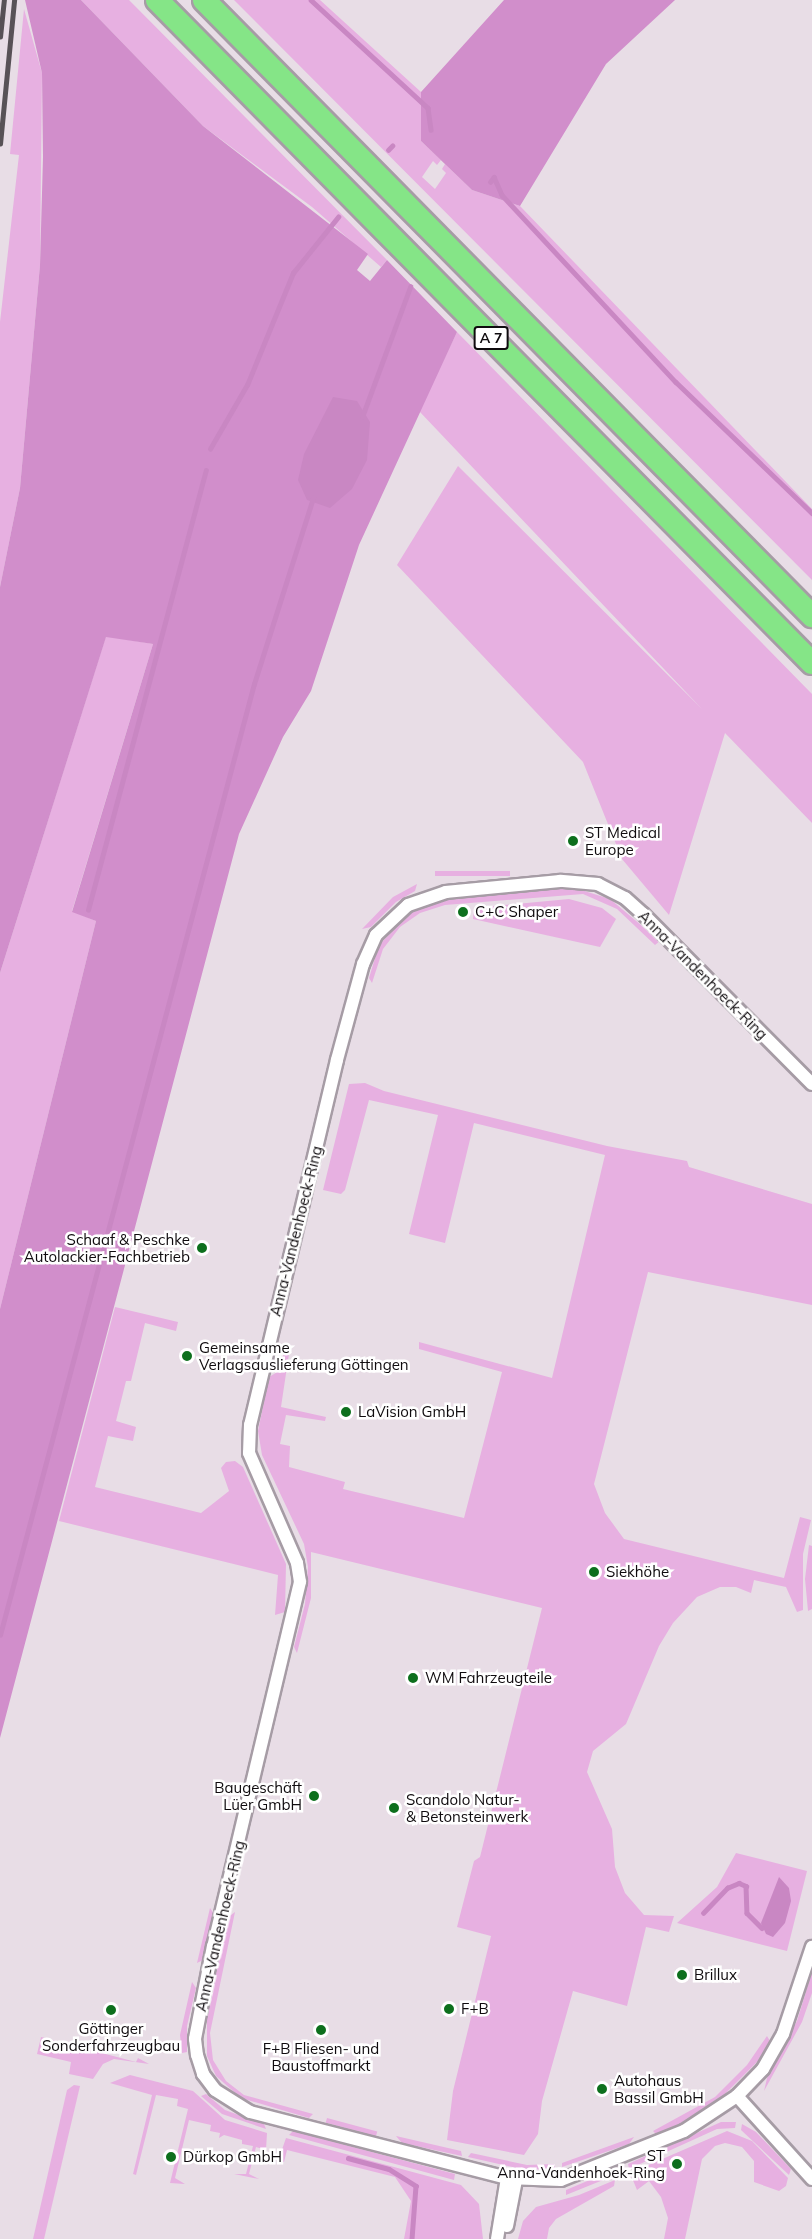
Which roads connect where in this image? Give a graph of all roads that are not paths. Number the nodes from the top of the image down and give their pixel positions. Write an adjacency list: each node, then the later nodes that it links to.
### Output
1 (157, 0): 4 (highway, A 7)
2 (204, 0): 3 (highway, A 7)
3 (812, 616)
4 (812, 663)
5 (812, 1084): 8 (street, Anna-Vandenhoeck-Ring)
6 (812, 1947): 7 (street, Anna-Vandenhoeck-Ring)
7 (737, 2096): 8 (street, Anna-Vandenhoeck-Ring); 9 (street)
8 (511, 2179): 10 (street); 11 (street)
9 (812, 2179)
10 (497, 2239)
11 (505, 2239)

